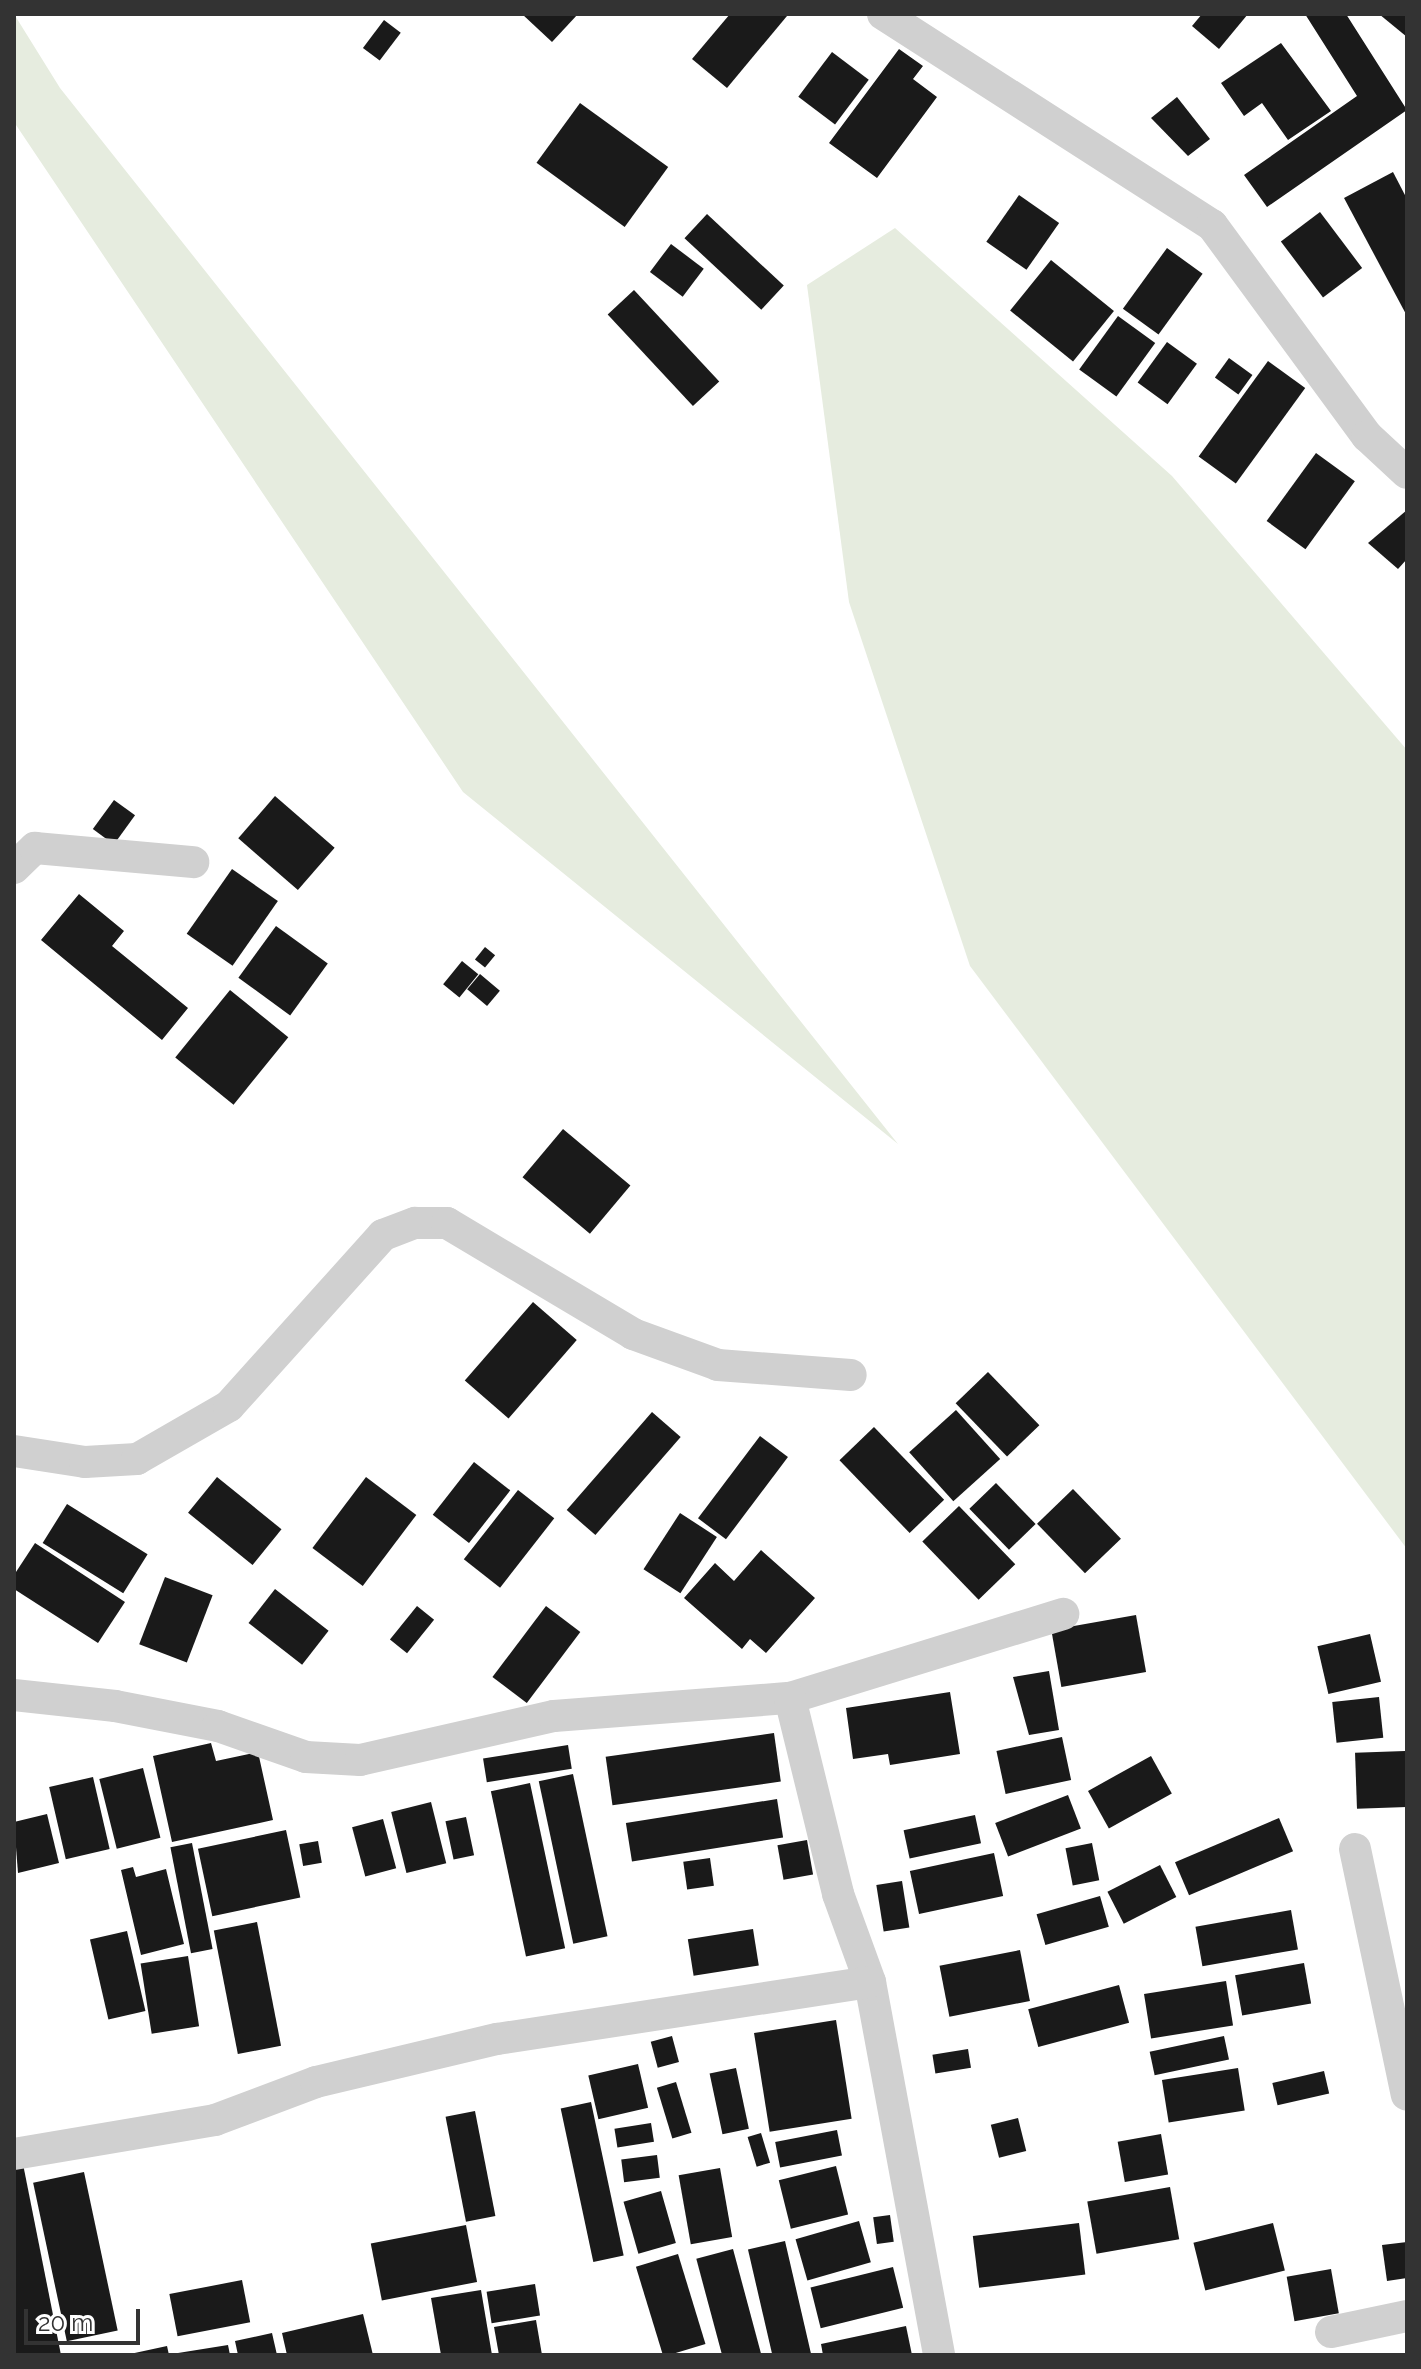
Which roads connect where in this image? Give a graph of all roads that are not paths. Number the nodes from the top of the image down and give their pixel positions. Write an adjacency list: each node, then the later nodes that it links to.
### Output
1 (883, 14): 2 (street)
2 (1407, 473)
3 (21, 849): 4 (street)
4 (193, 862)
5 (851, 1375): 6 (street)
6 (14, 1451)
7 (1063, 1614): 9 (street)
8 (14, 1695): 9 (street)
9 (790, 1698): 11 (street)
10 (1355, 1849): 12 (street)
11 (870, 1982): 13 (street); 16 (street)
12 (1407, 2095)
13 (14, 2154)
14 (1407, 2316): 15 (street)
15 (1331, 2332)
16 (939, 2355)

